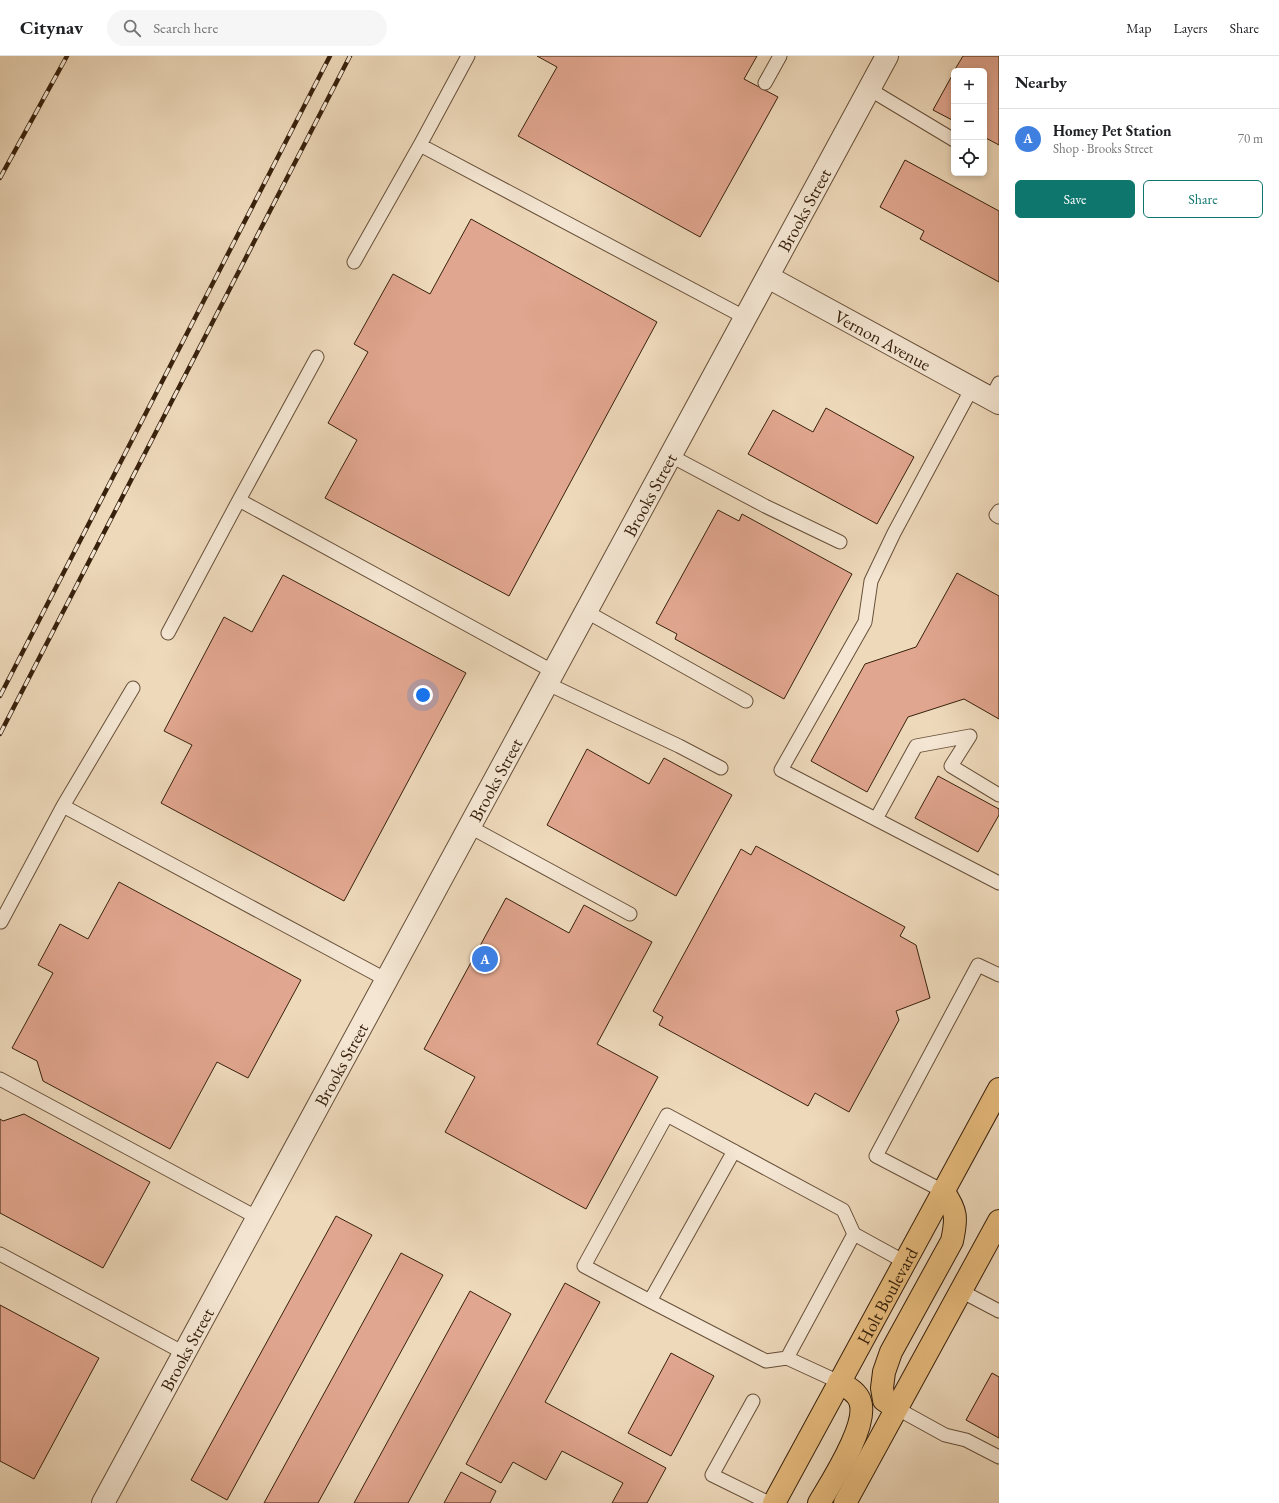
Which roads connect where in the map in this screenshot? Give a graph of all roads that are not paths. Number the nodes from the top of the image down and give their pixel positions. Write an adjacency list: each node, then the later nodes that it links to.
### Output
1 (468, 56): 7 (lane)
2 (780, 56): 4 (lane)
3 (887, 56): 5 (street, Brooks Street)
4 (766, 82)
5 (869, 90): 6 (lane); 9 (street, Brooks Street)
6 (951, 138)
7 (420, 145): 8 (lane); 10 (lane)
8 (354, 262)
9 (768, 277): 10 (street, Brooks Street); 12 (street, Vernon Avenue)
10 (746, 318): 13 (street, Brooks Street)
11 (316, 357): 14 (lane)
12 (990, 393): 26 (lane)
13 (671, 456): 17 (lane); 18 (street, Brooks Street)
14 (239, 500): 19 (lane); 20 (lane)
15 (999, 510): 16 (lane)
16 (999, 517)
17 (840, 542)
18 (587, 612): 20 (street, Brooks Street); 22 (lane)
19 (168, 633)
20 (551, 678): 23 (lane); 27 (street, Brooks Street)
21 (133, 688): 25 (lane)
22 (746, 701)
23 (721, 768)
24 (999, 795): 26 (lane)
25 (63, 806): 30 (lane); 32 (lane)
26 (876, 819): 28 (lane)
27 (470, 827): 29 (lane); 32 (street, Brooks Street)
28 (999, 883)
29 (630, 914)
30 (1, 922)
31 (999, 975): 36 (lane)
32 (387, 980): 37 (street, Brooks Street)
33 (0, 1078): 37 (lane)
34 (999, 1088): 36 (main road, Holt Boulevard)
35 (734, 1151): 39 (lane); 43 (lane); 43 (lane)
36 (943, 1191): 41 (main road, Holt Boulevard); 49 (main road)
37 (258, 1218): 45 (street, Brooks Street)
38 (999, 1221): 42 (main road)
39 (854, 1234): 41 (lane); 46 (lane)
40 (0, 1254): 45 (lane)
41 (905, 1262): 47 (main road, Holt Boulevard)
42 (961, 1291): 44 (lane); 49 (main road)
43 (650, 1301): 46 (lane)
44 (999, 1312)
45 (184, 1354): 51 (street, Brooks Street)
46 (787, 1358): 47 (lane)
47 (839, 1382): 53 (main road, Holt Boulevard); 54 (main road)
48 (753, 1401): 52 (lane)
49 (896, 1408): 50 (lane); 55 (main road)
50 (999, 1457)
51 (103, 1503)
52 (768, 1503)
53 (774, 1503)
54 (819, 1503)
55 (845, 1503)

